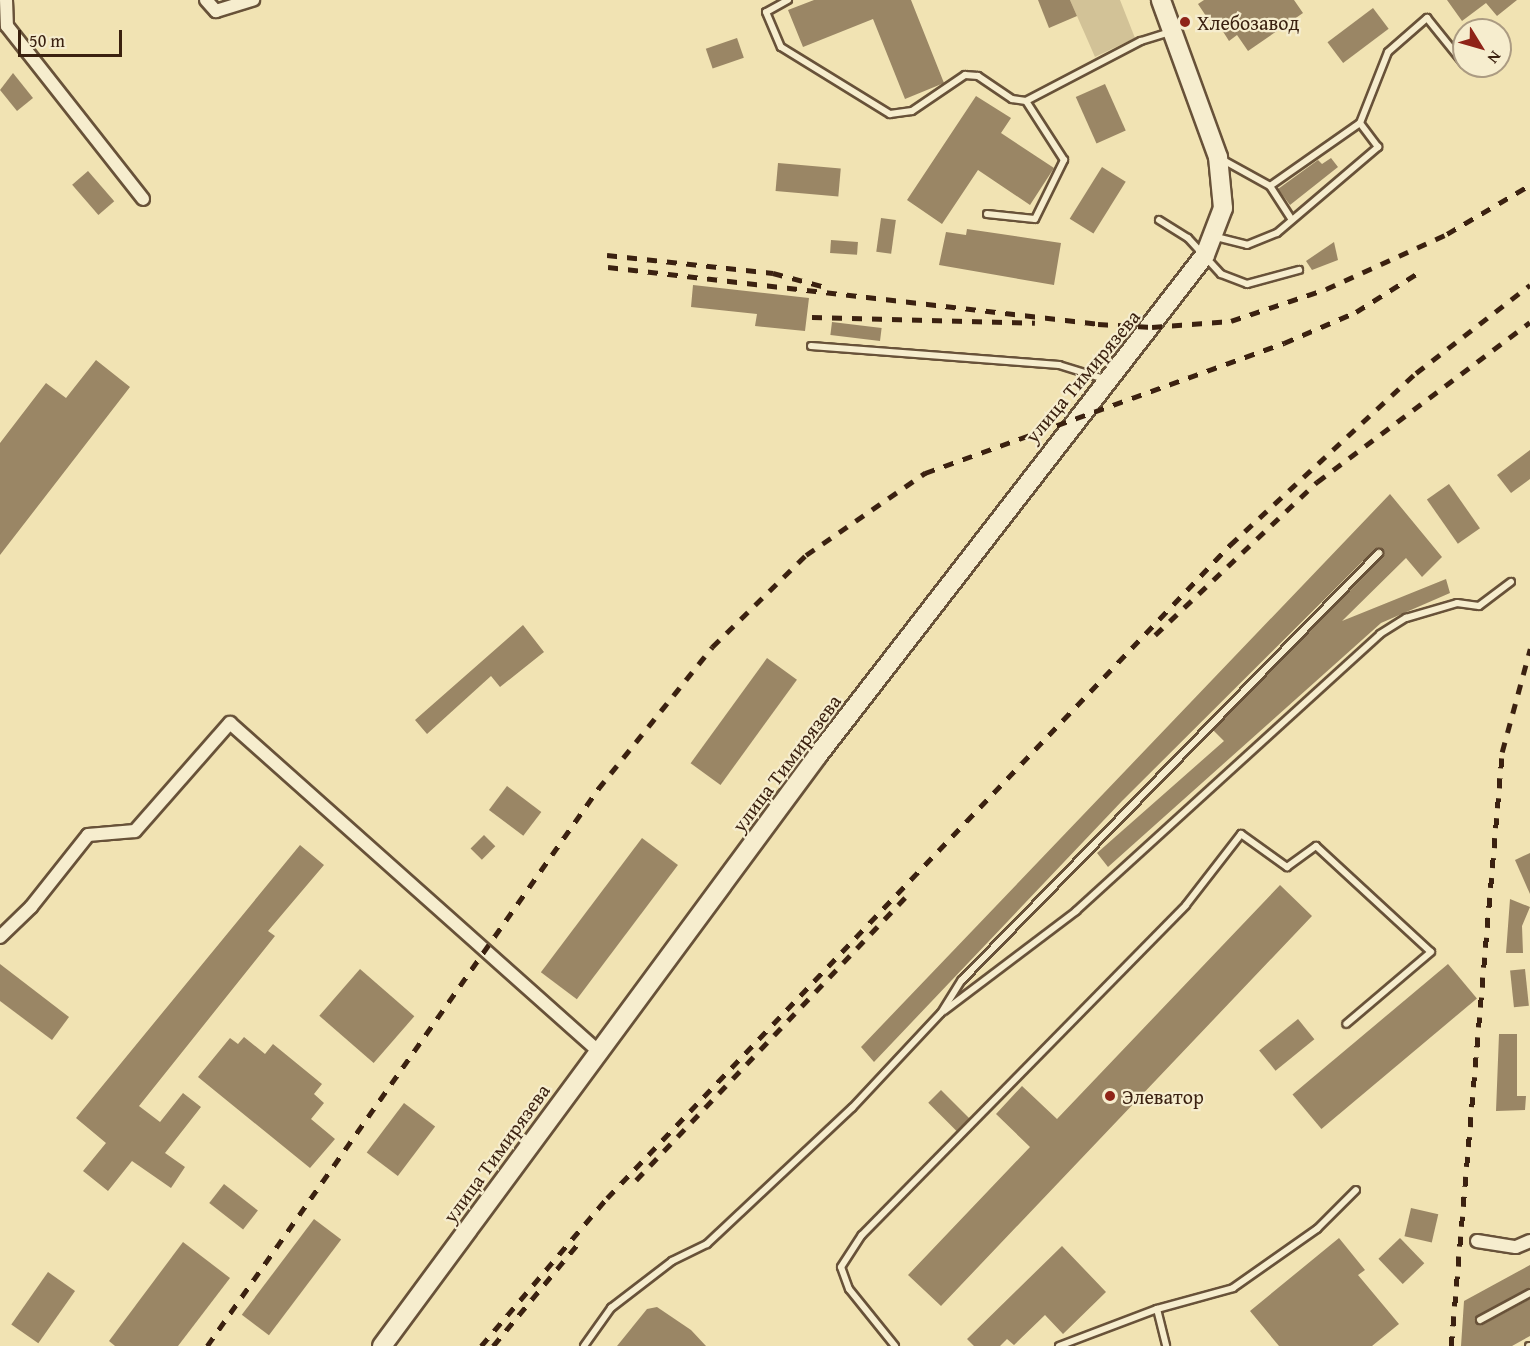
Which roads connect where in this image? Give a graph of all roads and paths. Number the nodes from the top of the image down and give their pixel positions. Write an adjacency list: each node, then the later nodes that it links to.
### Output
1 (6, 0): 12 (street)
2 (206, 0): 3 (street)
3 (253, 0)
4 (788, 0): 8 (lane)
5 (1161, 0): 6 (main road)
6 (1173, 31): 8 (lane); 10 (main road)
7 (1452, 49): 9 (lane)
8 (1026, 101): 13 (lane)
9 (1360, 123): 11 (lane); 15 (lane)
10 (1218, 157): 11 (lane); 16 (main road, улица Тимирязева)
11 (1270, 186): 15 (lane)
12 (143, 199)
13 (987, 214)
14 (1159, 220): 17 (lane)
15 (1292, 220): 16 (lane)
16 (1215, 237): 17 (main road, улица Тимирязева)
17 (1205, 255): 18 (lane); 20 (main road, улица Тимирязева)
18 (1299, 270)
19 (811, 346): 20 (lane)
20 (1107, 380): 26 (main road, улица Тимирязева)
21 (1379, 553): 24 (lane)
22 (1511, 582): 24 (lane)
23 (0, 937): 26 (street)
24 (941, 1013): 34 (lane)
25 (1346, 1024): 35 (lane)
26 (599, 1052): 33 (main road, улица Тимирязева)
27 (1356, 1190): 31 (lane)
28 (1477, 1241): 29 (street)
29 (1530, 1241)
30 (1530, 1293): 32 (lane)
31 (1157, 1309): 36 (lane); 37 (lane)
32 (1480, 1320)
33 (382, 1346)
34 (584, 1346)
35 (895, 1346)
36 (1059, 1346)
37 (1166, 1346)

